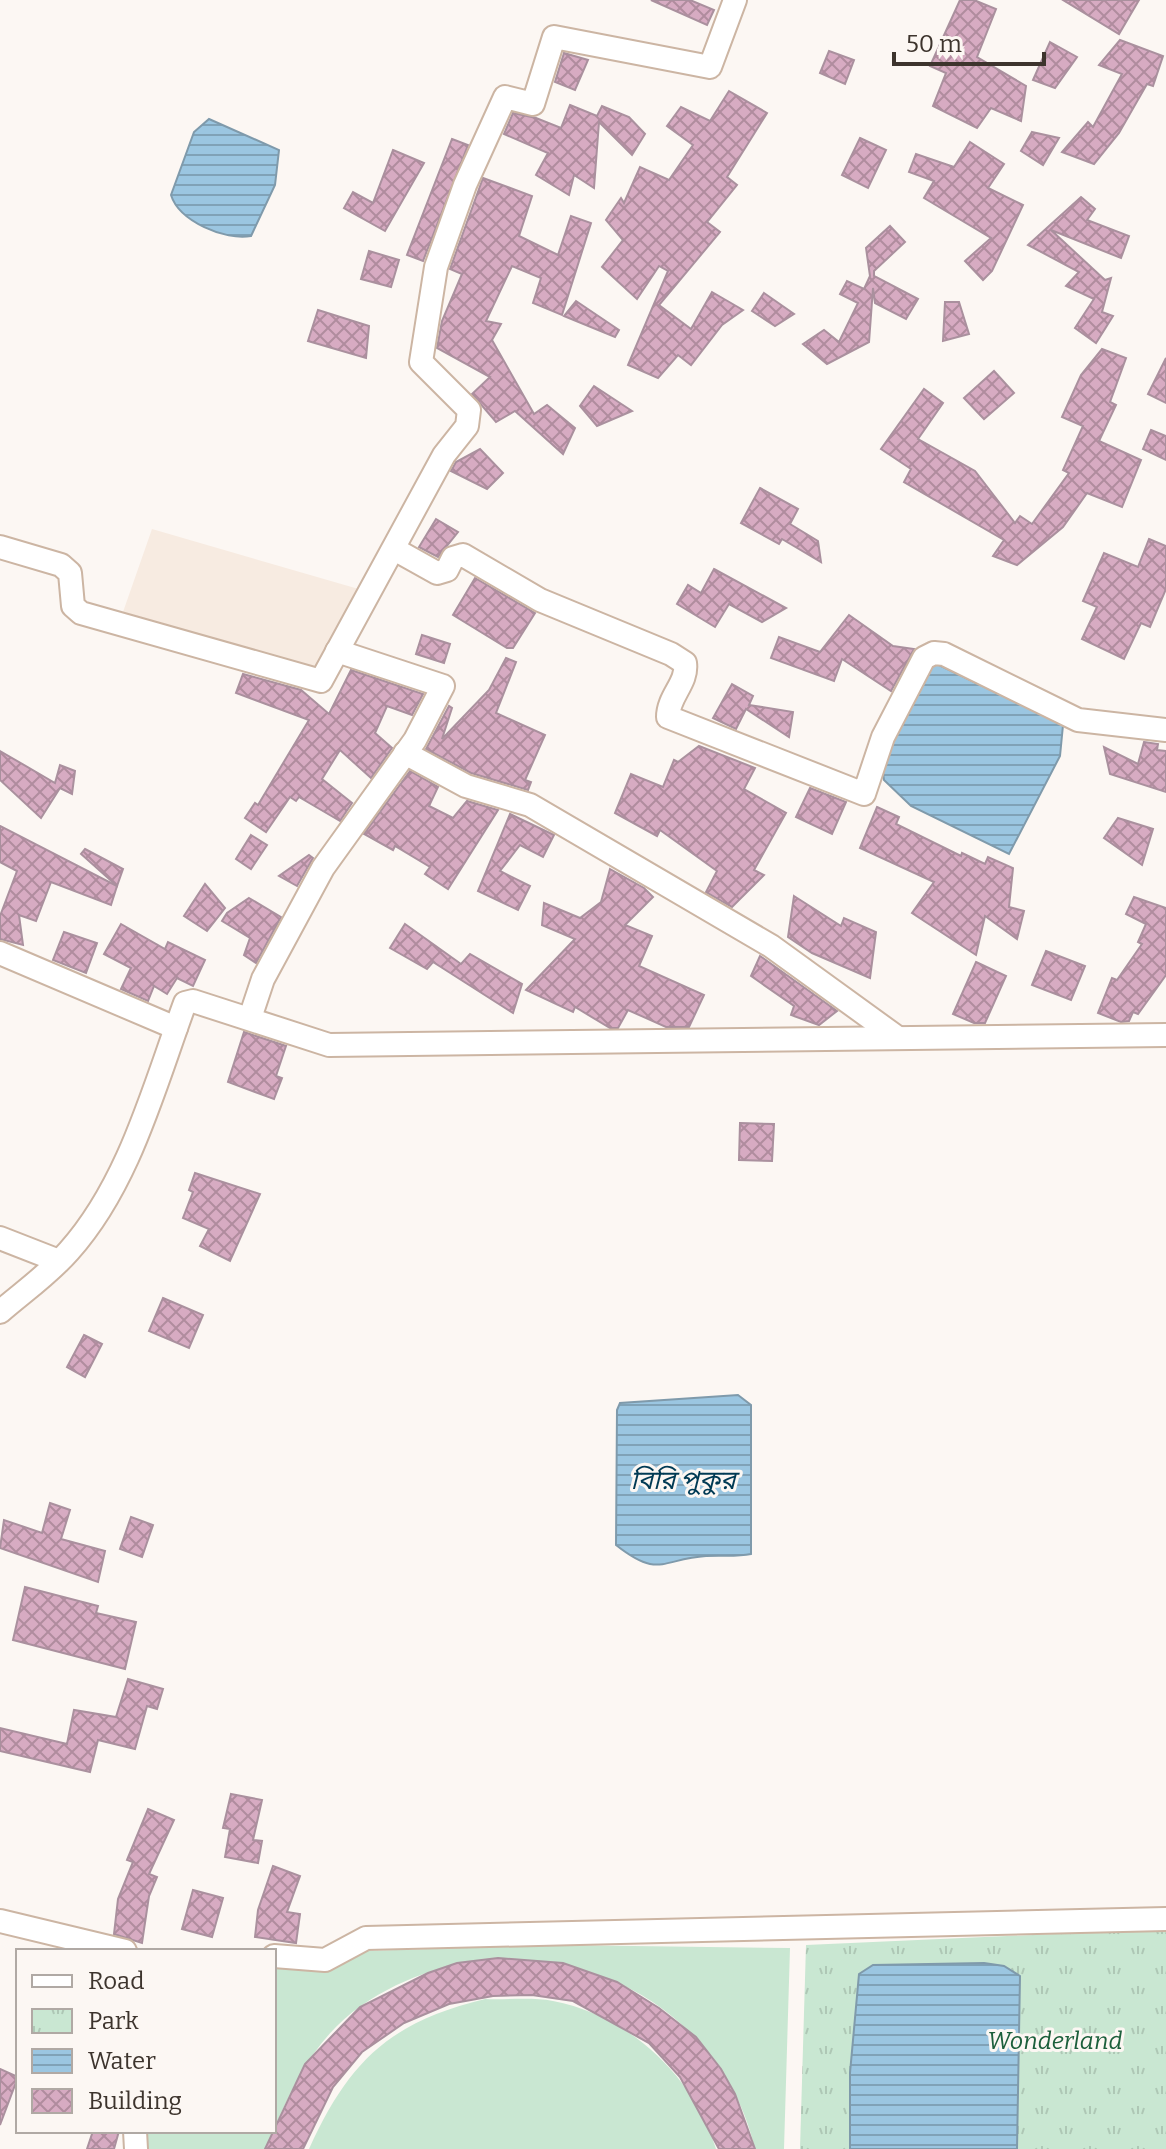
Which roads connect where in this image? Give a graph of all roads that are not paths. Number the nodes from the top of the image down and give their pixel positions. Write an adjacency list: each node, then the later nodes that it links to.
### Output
1 (735, 0): 3 (street)
2 (0, 547): 4 (street)
3 (394, 549): 4 (street); 5 (street)
4 (337, 651): 6 (street)
5 (1166, 730)
6 (405, 753): 8 (street); 11 (street)
7 (0, 953): 9 (street)
8 (250, 1018): 9 (street); 11 (street)
9 (176, 1028): 13 (street)
10 (1166, 1035): 11 (street)
11 (898, 1038)
12 (0, 1238): 13 (street)
13 (59, 1261): 14 (street)
14 (0, 1312)
15 (1166, 1919): 18 (street)
16 (0, 1921): 17 (street)
17 (117, 1949)
18 (276, 1956)

